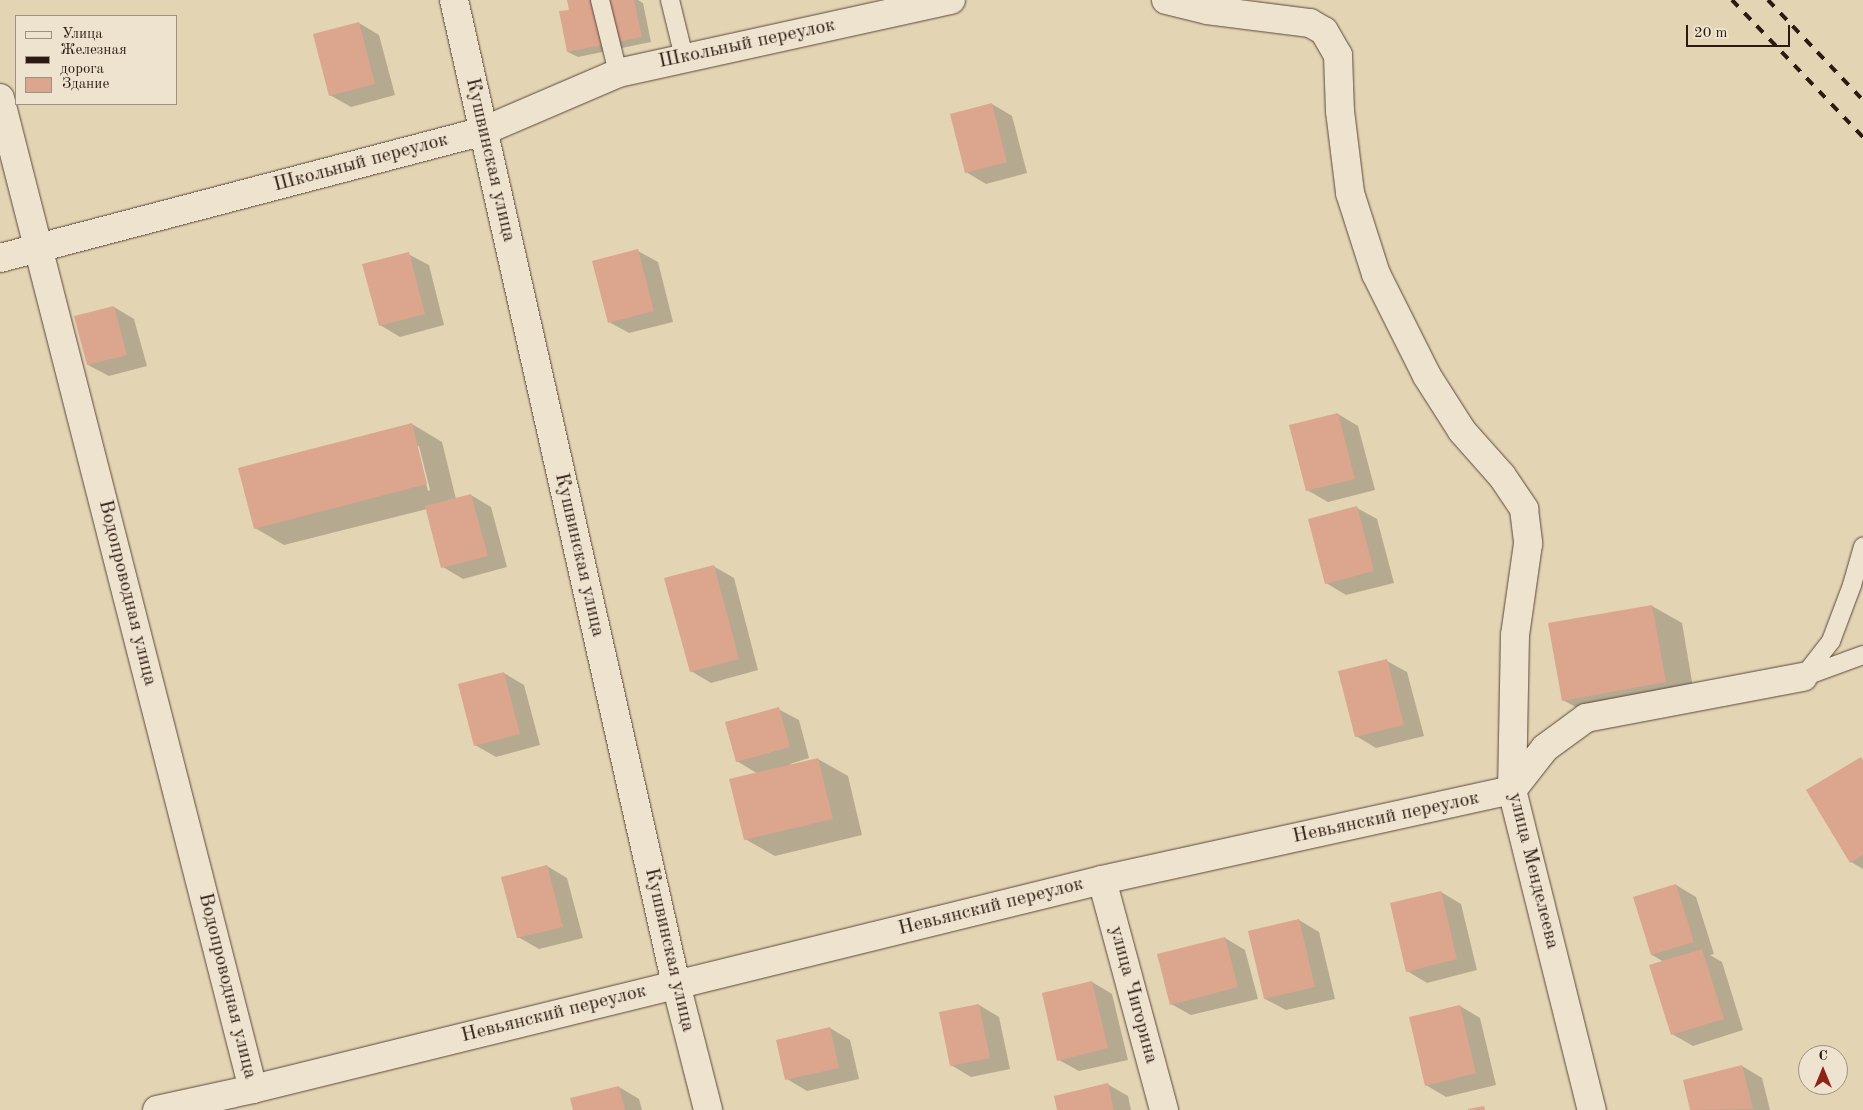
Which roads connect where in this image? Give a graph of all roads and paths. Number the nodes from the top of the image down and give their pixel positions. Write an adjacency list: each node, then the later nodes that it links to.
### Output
1 (454, 0): 9 (street, Кушвинская улица)
2 (600, 0): 7 (lane)
3 (670, 0): 6 (lane)
4 (951, 0): 6 (street, Школьный переулок)
5 (1166, 0): 15 (street, улица Менделеева)
6 (684, 57): 7 (street, Школьный переулок)
7 (618, 73): 9 (street, Школьный переулок)
8 (0, 98): 10 (street, Водопроводная улица)
9 (483, 131): 10 (street, Школьный переулок); 17 (street, Кушвинская улица)
10 (39, 248): 11 (street, Школьный переулок); 18 (street, Водопроводная улица)
11 (0, 258)
12 (1863, 547): 14 (lane)
13 (1863, 655): 14 (lane)
14 (1803, 677): 15 (street)
15 (1512, 790): 16 (street, Невьянский переулок); 22 (street, улица Менделеева)
16 (1102, 880): 17 (street, Невьянский переулок); 21 (street, улица Чигорина)
17 (676, 984): 18 (street, Невьянский переулок); 20 (street, Кушвинская улица)
18 (253, 1089): 19 (street, Невьянский переулок)
19 (157, 1110)
20 (708, 1110)
21 (1164, 1110)
22 (1592, 1110)

